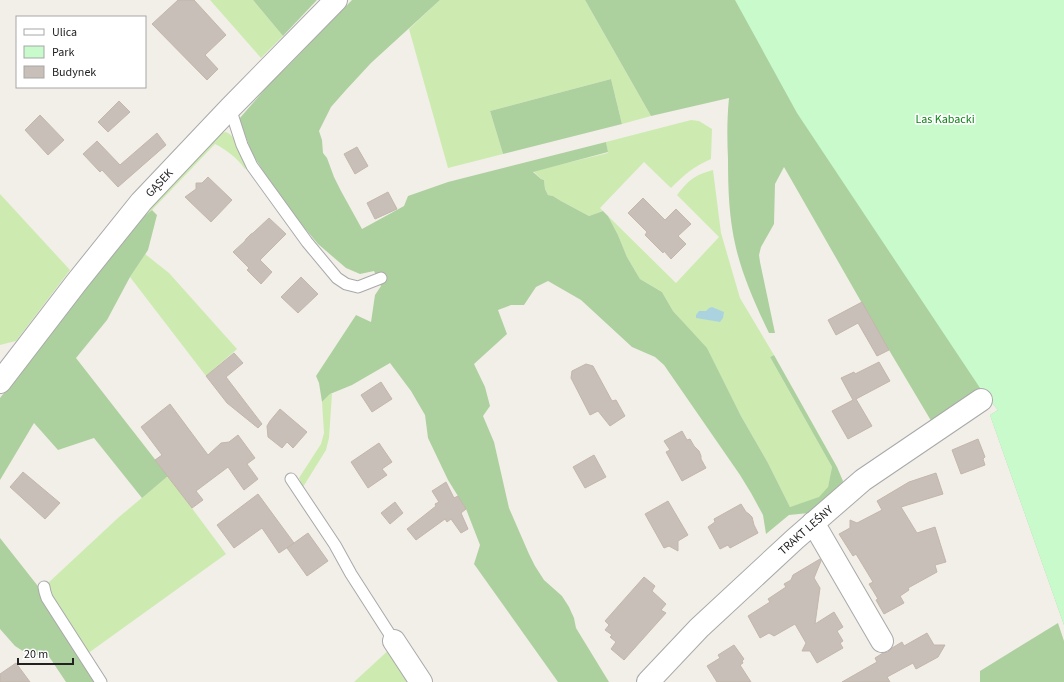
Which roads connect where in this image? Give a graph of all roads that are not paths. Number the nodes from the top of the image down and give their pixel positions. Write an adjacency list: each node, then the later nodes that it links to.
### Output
1 (336, 0): 2 (street, GĄSEK)
2 (230, 108): 3 (lane); 4 (street, GĄSEK)
3 (381, 278)
4 (0, 382)
5 (981, 400): 7 (street, TRAKT LEŚNY)
6 (291, 479): 9 (lane)
7 (813, 524): 10 (street); 13 (street, TRAKT LEŚNY)
8 (44, 587): 11 (lane)
9 (394, 641): 12 (street)
10 (882, 641)
11 (101, 682)
12 (421, 682)
13 (648, 682)

